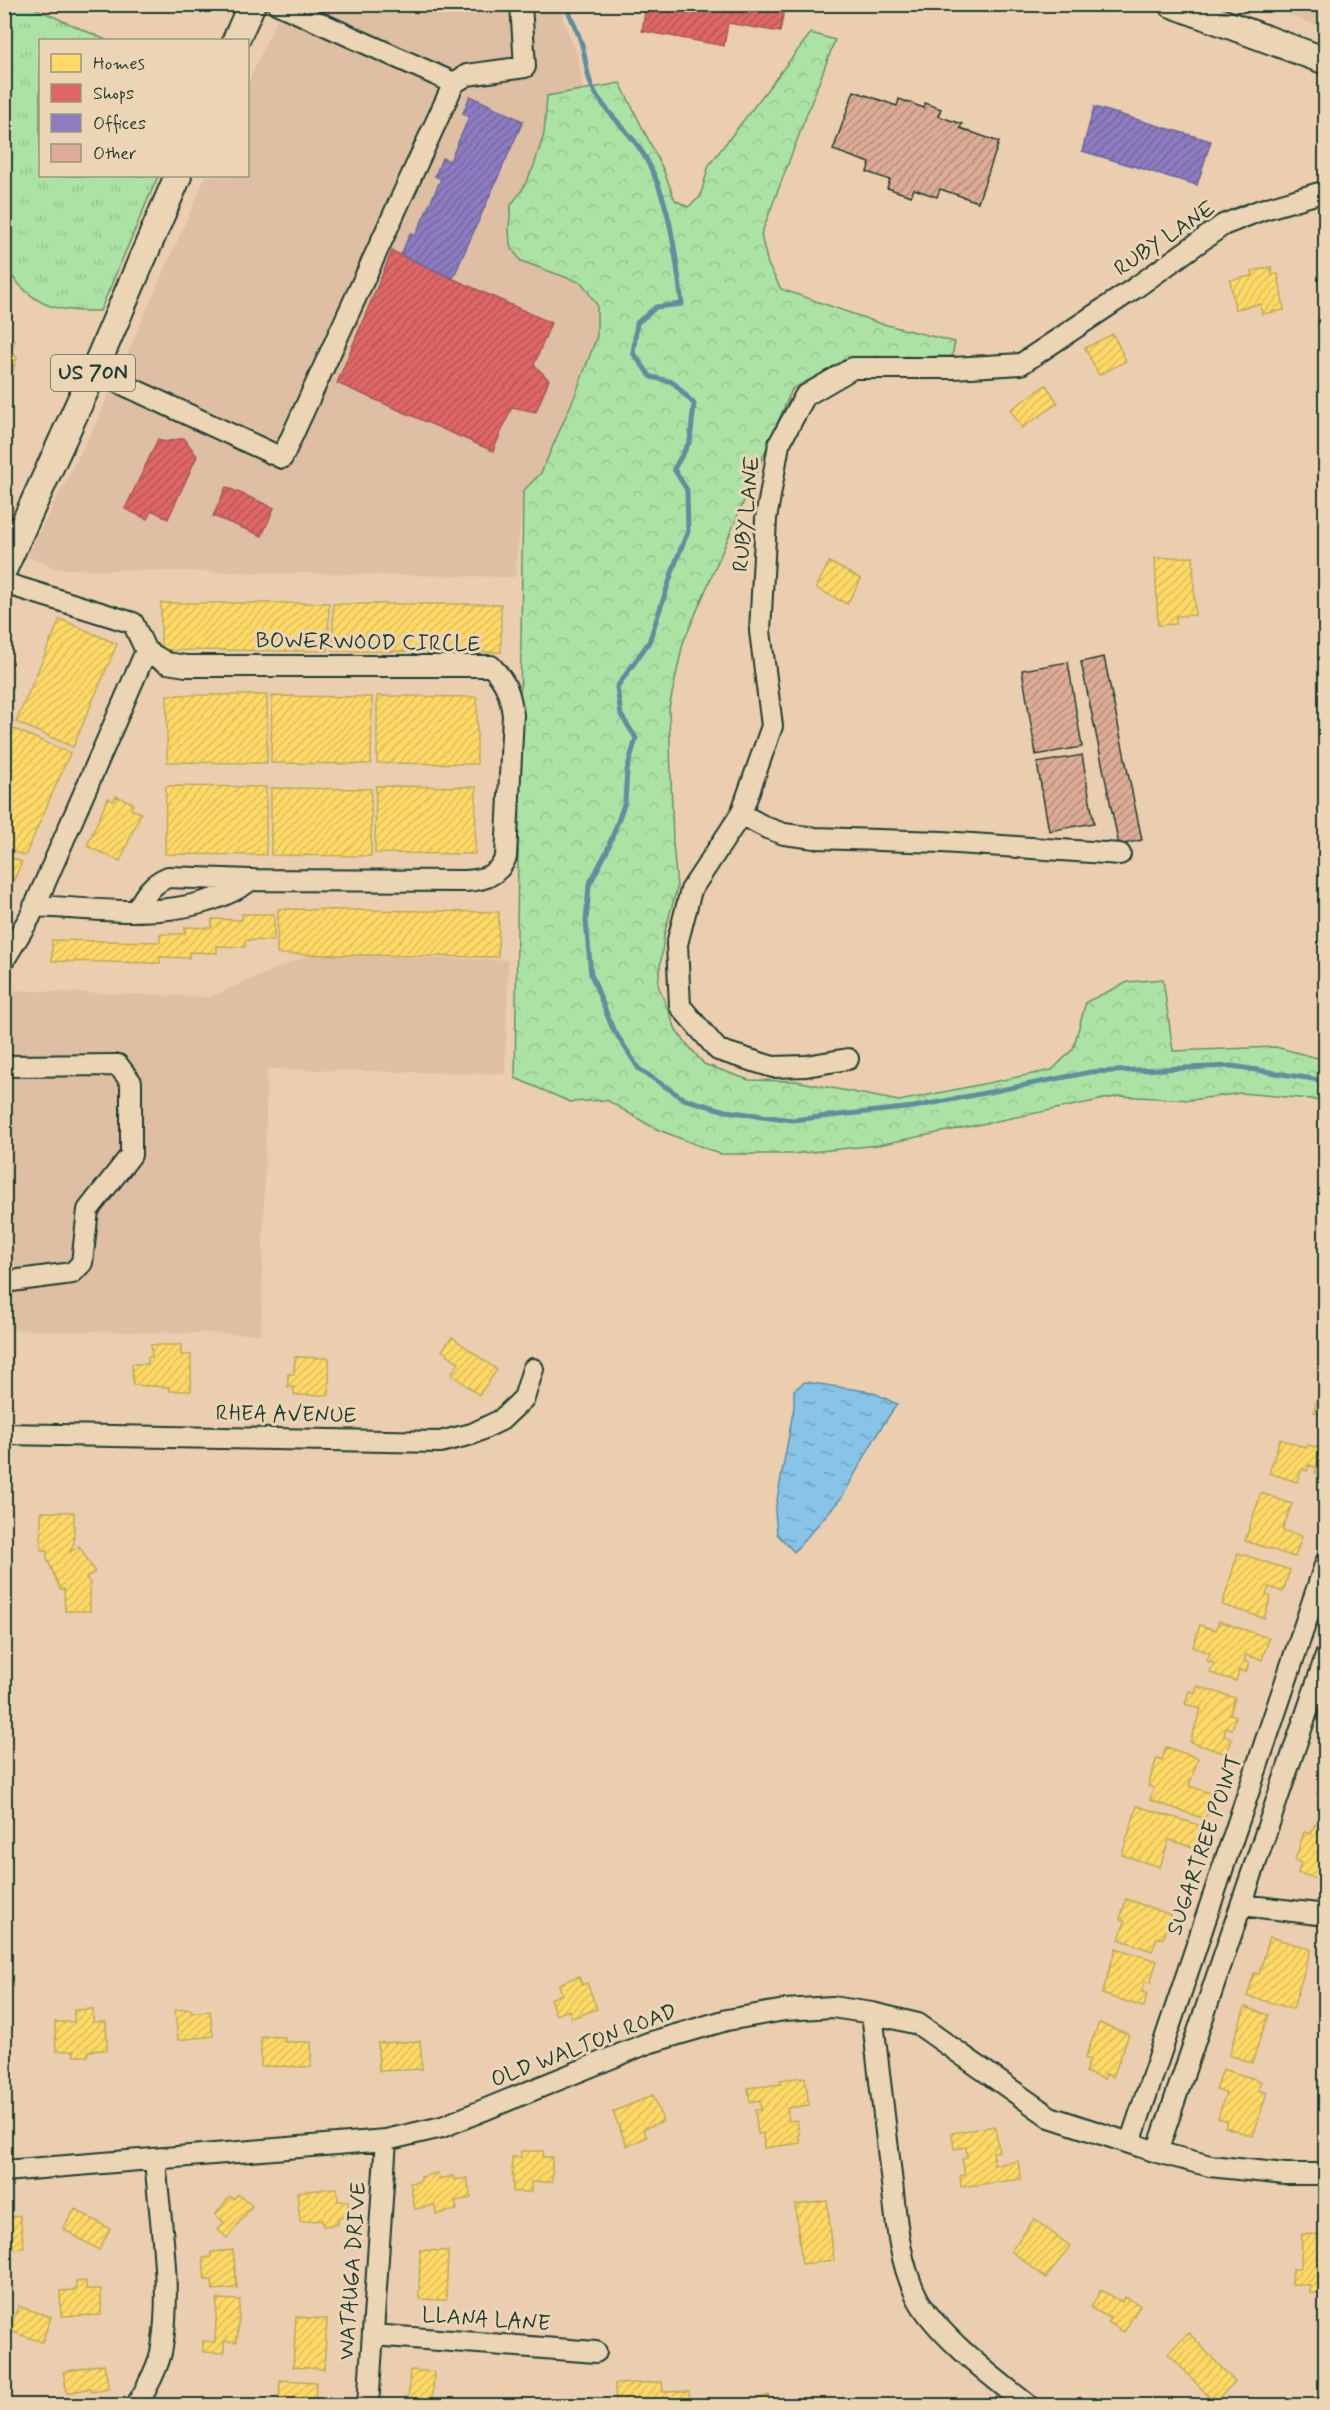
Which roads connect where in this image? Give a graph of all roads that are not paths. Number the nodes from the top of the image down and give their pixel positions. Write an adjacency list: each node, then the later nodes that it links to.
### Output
1 (252, 4): 5 (main road)
2 (278, 4): 7 (street)
3 (521, 4): 7 (street)
4 (1172, 4): 6 (main road)
5 (236, 39)
6 (1326, 61)
7 (454, 83): 10 (street)
8 (178, 177): 10 (main road, US 70N)
9 (1326, 191): 14 (street, RUBY LANE)
10 (94, 371): 11 (main road, US 70N)
11 (4, 568)
12 (4, 583): 13 (street)
13 (146, 651): 16 (street, BOWERWOOD CIRCLE); 17 (street)
14 (741, 814): 15 (street); 20 (street, RUBY LANE)
15 (1120, 854)
16 (251, 880): 18 (street); 18 (street, BOWERWOOD CIRCLE)
17 (34, 906): 18 (street); 19 (street)
18 (136, 911)
19 (4, 960)
20 (848, 1059)
21 (4, 1066): 22 (street)
22 (4, 1282)
23 (533, 1370): 24 (street, RHEA AVENUE)
24 (4, 1434)
25 (1326, 1562): 31 (street, SUGARTREE POINT)
26 (1326, 1656): 27 (street)
27 (1242, 1905): 28 (street); 32 (street)
28 (1326, 1915)
29 (872, 2013): 30 (street, OLD WALTON ROAD); 31 (street, OLD WALTON ROAD); 40 (street)
30 (386, 2140): 33 (street, OLD WALTON ROAD); 36 (street, WATAUGA DRIVE)
31 (1130, 2143): 32 (street, OLD WALTON ROAD)
32 (1157, 2152): 35 (street, OLD WALTON ROAD)
33 (155, 2160): 34 (street, OLD WALTON ROAD); 38 (street)
34 (4, 2171)
35 (1326, 2174)
36 (373, 2336): 37 (street, LLANA LANE); 39 (street, WATAUGA DRIVE)
37 (596, 2352)
38 (136, 2406)
39 (368, 2406)
40 (1029, 2406)

